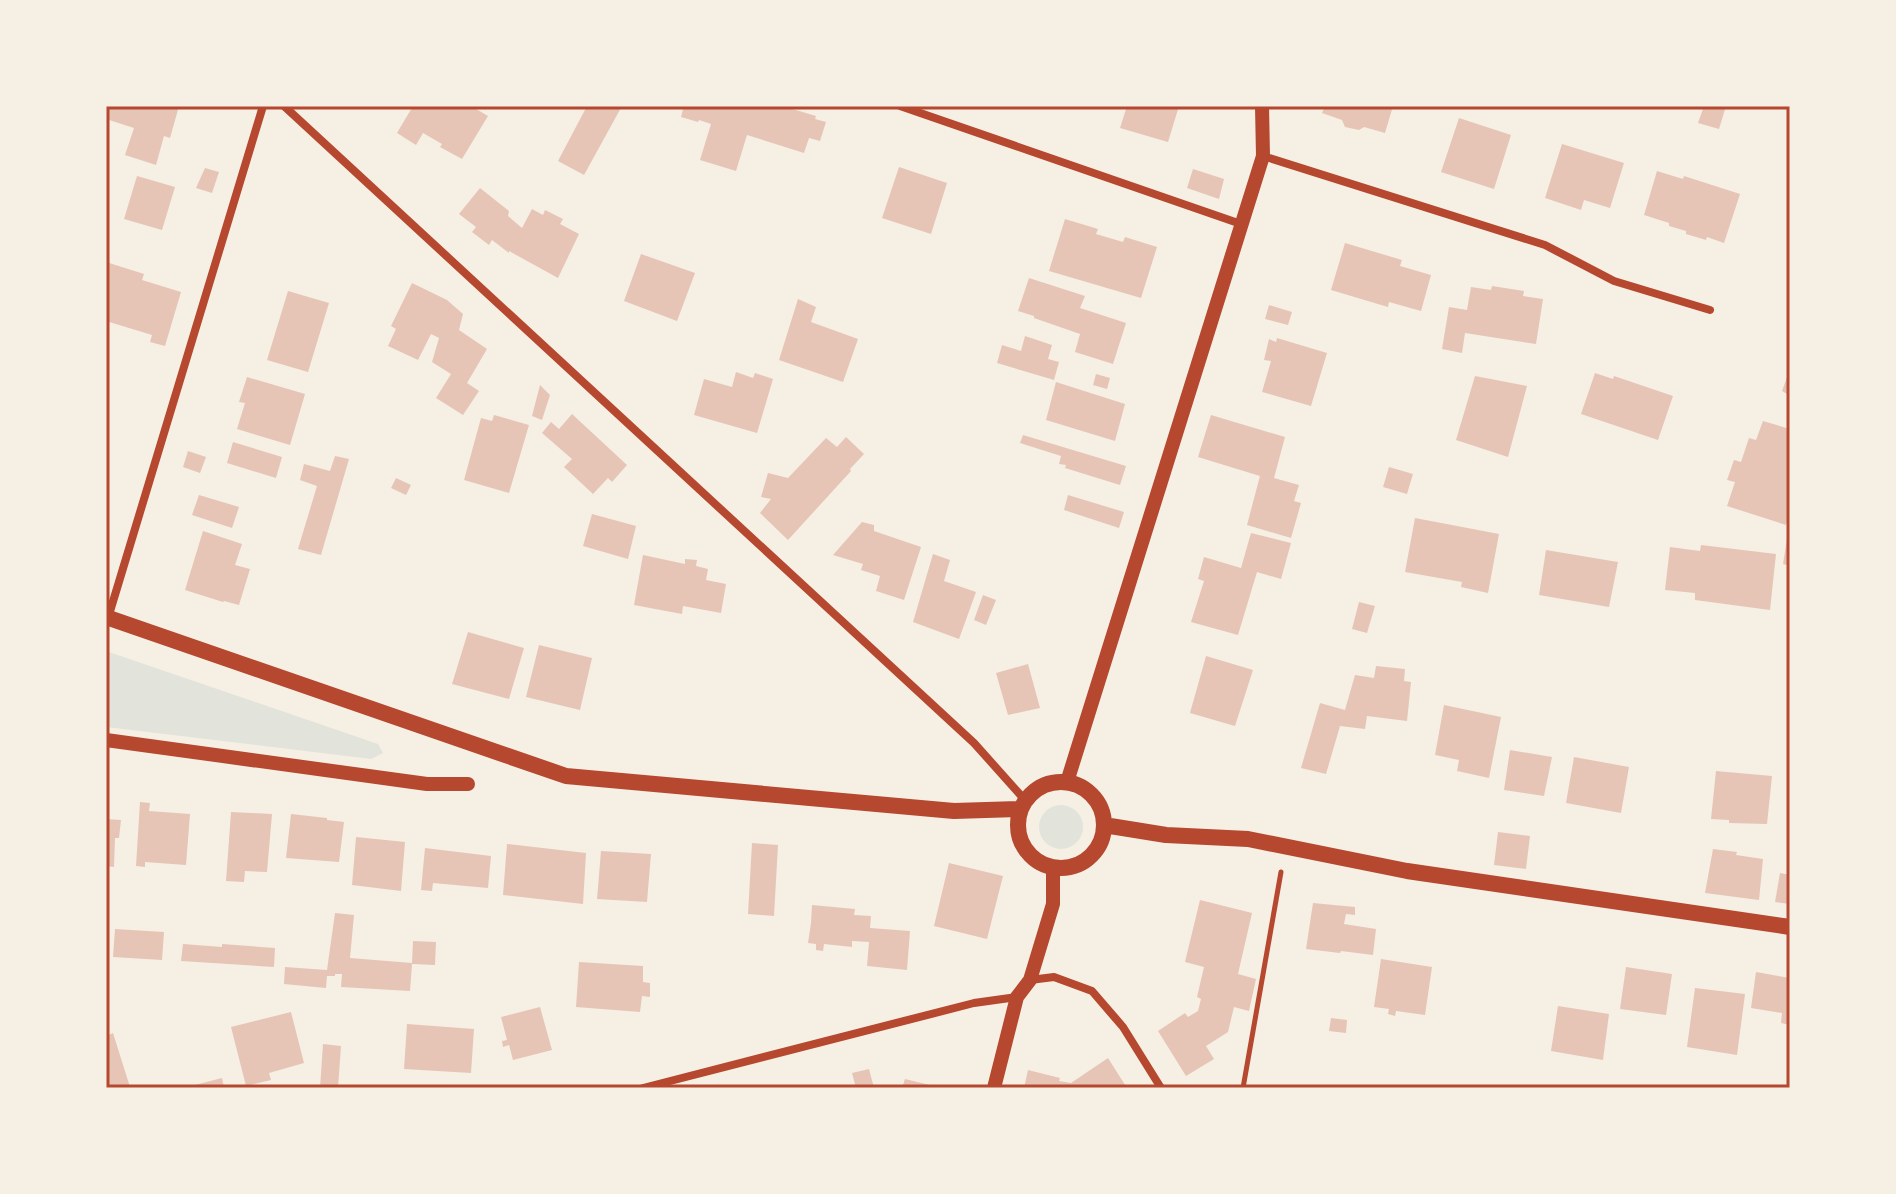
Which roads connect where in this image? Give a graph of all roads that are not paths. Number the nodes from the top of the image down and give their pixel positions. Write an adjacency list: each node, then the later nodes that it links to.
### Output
1 (263, 106): 8 (street)
2 (284, 106): 14 (street)
3 (900, 106): 6 (street)
4 (1262, 106): 5 (street)
5 (1263, 156): 6 (street); 7 (street)
6 (1241, 224): 12 (street)
7 (1710, 310)
8 (107, 618): 11 (main road)
9 (106, 740): 13 (street)
10 (530, 774): 11 (street)
11 (566, 776): 14 (main road)
12 (1067, 782): 14 (main road); 15 (main road)
13 (468, 784)
14 (1023, 805): 16 (main road)
15 (1104, 825): 16 (main road); 17 (main road)
16 (1053, 867): 18 (street)
17 (1790, 927)
18 (1030, 980): 19 (street); 22 (street)
19 (1017, 997): 20 (street); 21 (street)
20 (643, 1088)
21 (994, 1088)
22 (1161, 1088)

